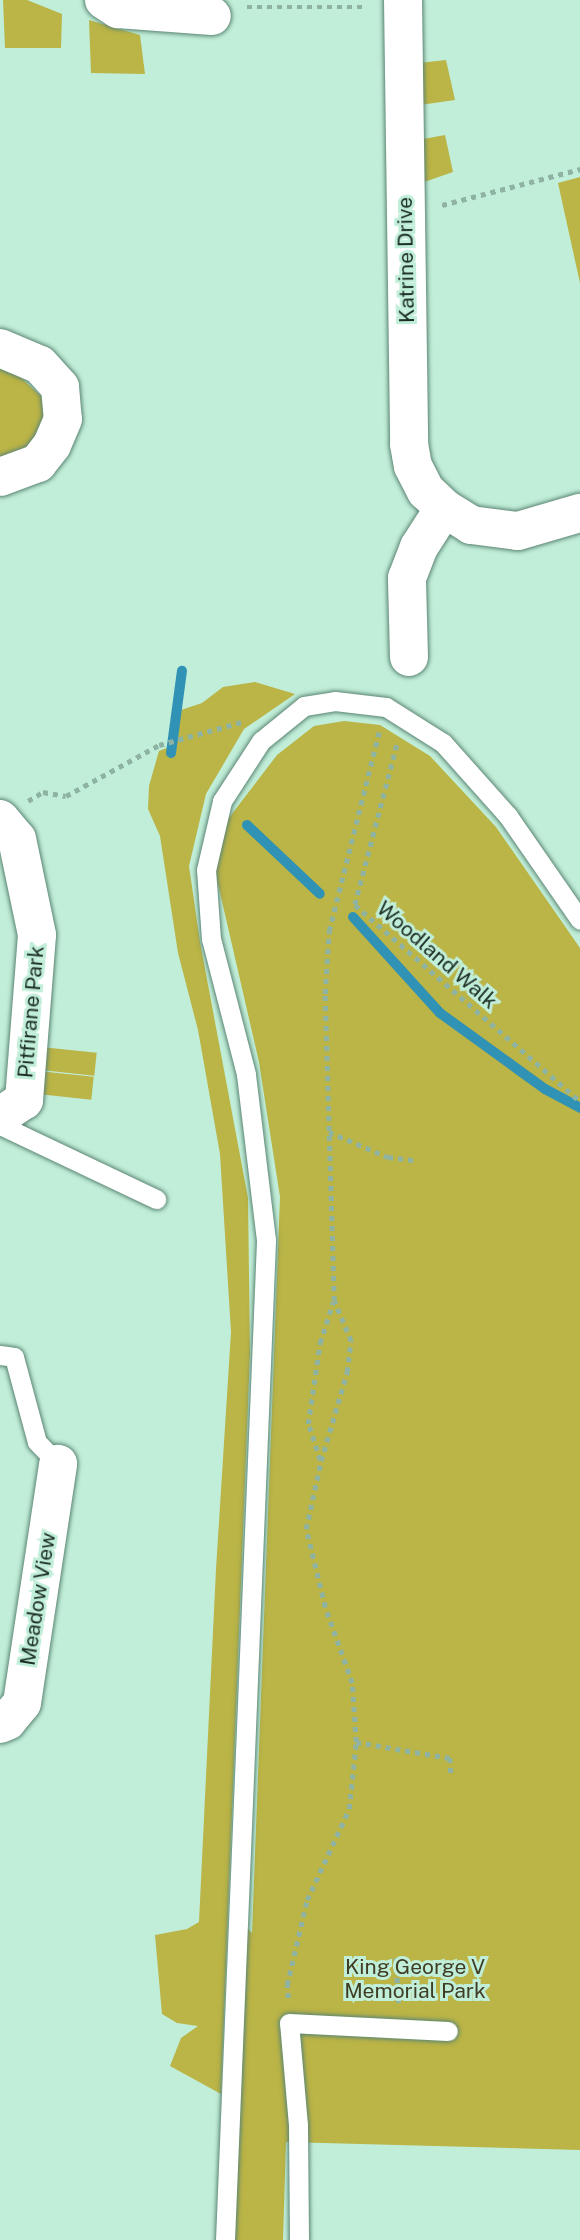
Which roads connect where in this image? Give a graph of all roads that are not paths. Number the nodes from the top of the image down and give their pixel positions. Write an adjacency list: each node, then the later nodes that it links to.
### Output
1 (104, 0): 3 (street)
2 (403, 4): 6 (street, Katrine Drive)
3 (212, 16)
4 (0, 348): 5 (street)
5 (0, 477)
6 (444, 508): 7 (street, Katrine Drive); 8 (street)
7 (580, 513)
8 (409, 657)
9 (11, 811): 11 (street, Pitfirane Park)
10 (580, 920): 18 (lane)
11 (0, 1116)
12 (0, 1125): 13 (lane)
13 (156, 1199)
14 (0, 1355): 15 (lane)
15 (58, 1464): 16 (street, Meadow View)
16 (0, 1724)
17 (448, 2031): 19 (lane)
18 (225, 2240)
19 (299, 2240)

